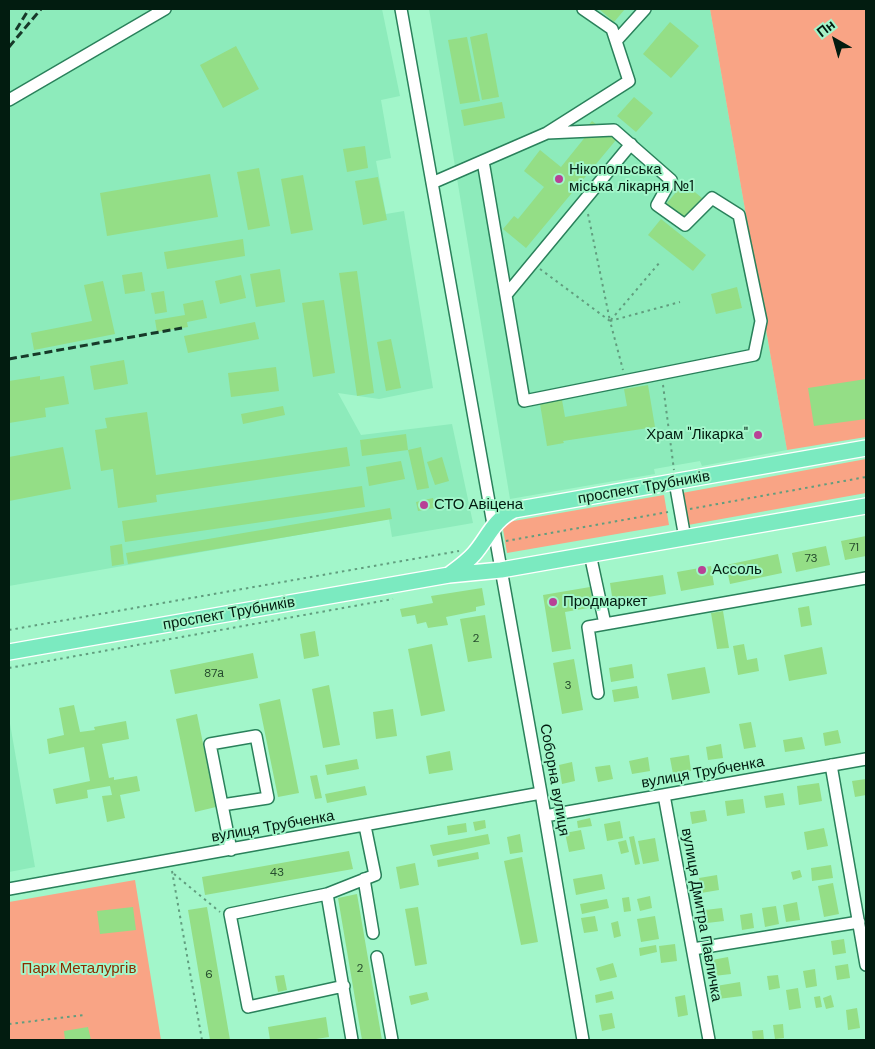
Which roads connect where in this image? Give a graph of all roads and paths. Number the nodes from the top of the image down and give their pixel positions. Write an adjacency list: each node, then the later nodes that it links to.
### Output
1 (164, 9): 6 (street)
2 (401, 9): 10 (street, Соборна вулиця)
3 (583, 9): 5 (street)
4 (644, 9): 5 (street)
5 (616, 41): 7 (street)
6 (9, 100)
7 (547, 133): 8 (street); 9 (street)
8 (630, 144): 11 (street); 17 (street)
9 (483, 161): 10 (street); 14 (street)
10 (432, 183): 22 (street, Соборна вулиця)
11 (585, 199): 13 (street); 16 (path)
12 (660, 262): 16 (path)
13 (532, 263): 14 (street); 16 (path)
14 (506, 295): 18 (street)
15 (680, 302): 16 (path)
16 (610, 321): 18 (path)
17 (662, 374): 18 (street); 20 (path)
18 (626, 381)
19 (866, 448): 20 (main road, проспект Трубників)
20 (675, 482): 22 (main road, проспект Трубників); 23 (street)
21 (866, 506): 23 (main road, проспект Трубників)
22 (492, 526): 24 (main road, проспект Трубників); 26 (street, Соборна вулиця)
23 (685, 538): 25 (main road, проспект Трубників)
24 (479, 547): 27 (main road, проспект Трубників); 31 (path)
25 (590, 554): 26 (main road, проспект Трубників); 30 (street)
26 (501, 570): 27 (main road, проспект Трубників); 37 (street, Соборна вулиця)
27 (449, 575): 32 (main road, проспект Трубників)
28 (866, 578): 30 (street)
29 (396, 598): 33 (path)
30 (604, 624): 34 (street)
31 (9, 630)
32 (9, 652)
33 (9, 668)
34 (598, 693)
35 (866, 759): 36 (street, вулиця Трубченка)
36 (831, 765): 38 (street, вулиця Трубченка); 49 (street)
37 (541, 793): 40 (street, Соборна вулиця); 41 (street, вулиця Трубченка)
38 (664, 795): 40 (street, вулиця Трубченка); 51 (street, вулиця Дмитра Павличка)
39 (222, 805): 39 (street); 42 (street)
40 (545, 816): 60 (street, Соборна вулиця)
41 (365, 826): 42 (street, вулиця Трубченка); 45 (street)
42 (232, 850): 43 (street, вулиця Трубченка)
43 (166, 861): 44 (path); 46 (street, вулиця Трубченка)
44 (174, 874): 48 (path); 57 (path)
45 (364, 879): 47 (street); 50 (street)
46 (9, 889)
47 (326, 894): 48 (street); 54 (street)
48 (230, 914): 54 (street)
49 (859, 922): 51 (street); 53 (street)
50 (373, 933)
51 (693, 949): 61 (street, вулиця Дмитра Павличка)
52 (378, 956): 59 (street)
53 (866, 965)
54 (344, 986): 58 (street)
55 (84, 1015): 56 (path)
56 (9, 1024)
57 (202, 1040)
58 (352, 1040)
59 (392, 1040)
60 (583, 1040)
61 (709, 1040)

